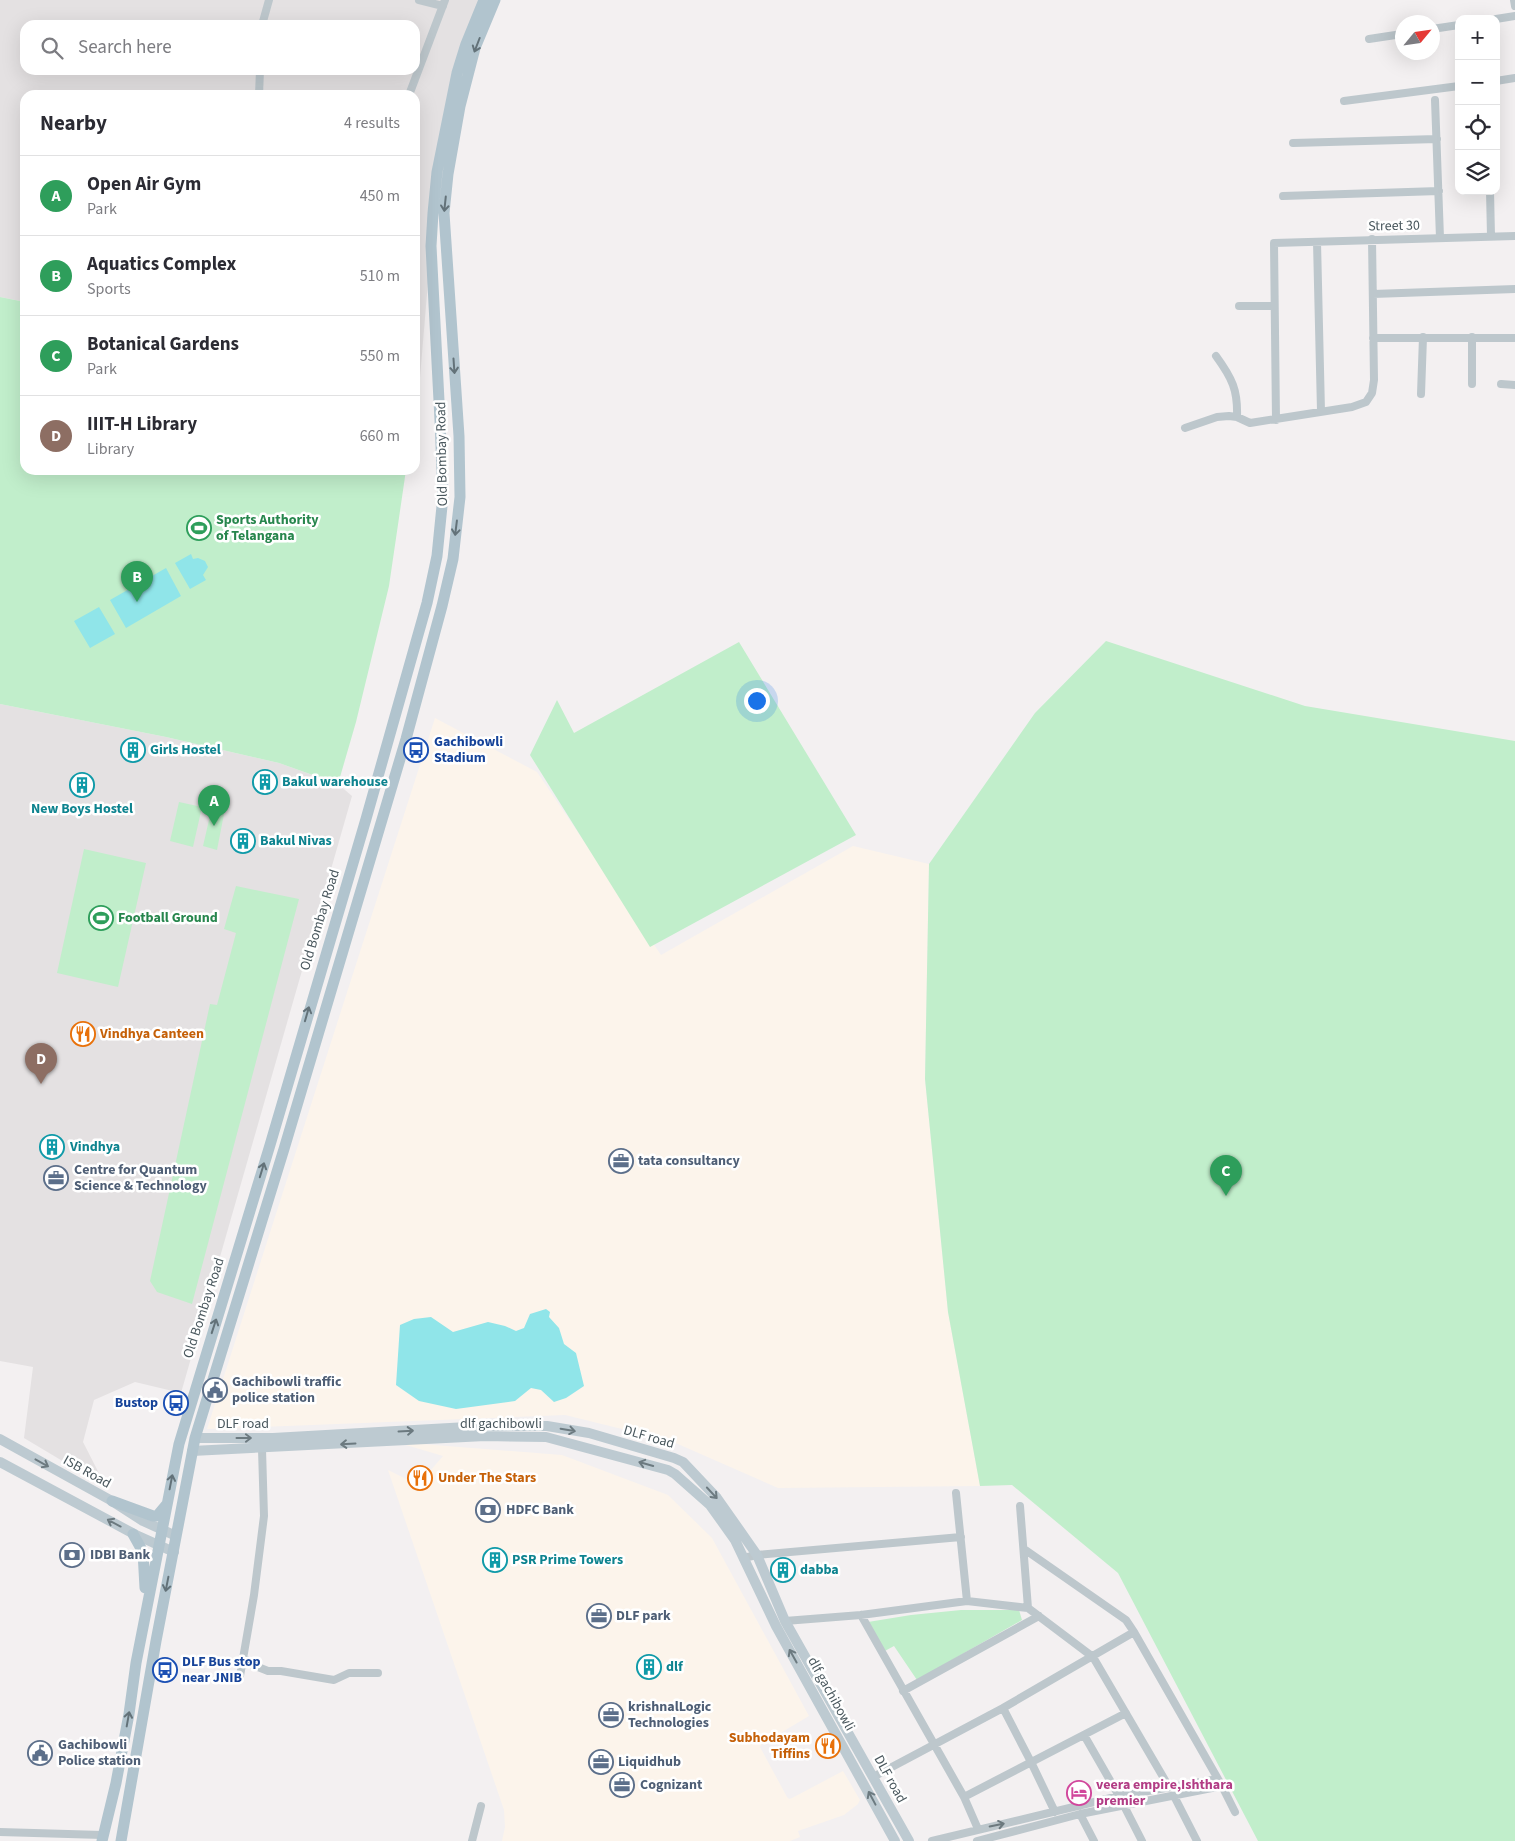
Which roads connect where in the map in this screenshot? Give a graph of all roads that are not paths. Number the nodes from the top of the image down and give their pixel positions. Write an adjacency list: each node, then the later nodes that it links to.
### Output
1 (269, 0): 10 (street)
2 (419, 0): 6 (street)
3 (484, 0): 52 (main road, Old Bombay Road)
4 (496, 0): 53 (main road, Old Bombay Road, one-way to 53)
5 (1514, 0): 7 (street)
6 (444, 3): 15 (street)
7 (1515, 6)
8 (1515, 16): 9 (street)
9 (1500, 18)
10 (263, 20)
11 (1455, 26): 12 (street)
12 (1440, 28)
13 (1395, 35): 14 (street)
14 (1369, 39)
15 (420, 66)
16 (260, 75): 21 (street)
17 (417, 75): 22 (street)
18 (1515, 78): 19 (street)
19 (1500, 80)
20 (1455, 87): 24 (street)
21 (259, 90)
22 (411, 90)
23 (1435, 100): 25 (street)
24 (1344, 101)
25 (1437, 138): 26 (street); 27 (street)
26 (1293, 143)
27 (1439, 191): 29 (street); 32 (street)
28 (1490, 195): 30 (street)
29 (1283, 196)
30 (1491, 236): 31 (street, Street 30); 32 (street, Street 30)
31 (1515, 236)
32 (1440, 238): 33 (street, Street 30)
33 (1372, 239): 34 (street, Street 30); 36 (street)
34 (1317, 242): 38 (street, Street 30); 48 (street)
35 (1515, 289): 36 (street)
36 (1373, 294): 41 (street)
37 (1238, 306): 38 (street)
38 (1274, 306): 50 (street)
39 (1423, 337): 40 (street); 41 (street); 47 (street)
40 (1472, 337): 42 (street); 44 (street)
41 (1373, 338): 48 (street)
42 (1515, 338)
43 (1216, 356): 49 (street)
44 (1472, 384)
45 (1501, 384): 46 (street)
46 (1515, 385)
47 (1421, 394)
48 (1321, 411): 50 (street)
49 (1237, 417): 50 (street); 51 (street)
50 (1276, 420)
51 (1185, 428)
52 (381, 767): 53 (main road); 63 (main road, Old Bombay Road, one-way to 52)
53 (396, 772): 54 (main road, Old Bombay Road)
54 (195, 1438): 57 (main road, Old Bombay Road); 58 (main road, DLF road, one-way to 58)
55 (0, 1439): 62 (main road, ISB Road, one-way to 62)
56 (262, 1449): 57 (main road, dlf gachibowli); 60 (main road, dlf gachibowli, one-way to 56); 82 (street)
57 (192, 1451): 67 (main road, Old Bombay Road)
58 (674, 1458): 60 (main road); 72 (main road, DLF road, one-way to 72)
59 (0, 1462): 66 (main road, one-way to 59)
60 (668, 1470): 73 (main road, dlf gachibowli)
61 (956, 1493): 68 (street)
62 (112, 1501): 63 (main road); 65 (main road, ISB Road)
63 (167, 1504): 65 (main road, Old Bombay Road)
64 (1020, 1506): 70 (street)
65 (161, 1530): 67 (main road, ISB Road); 69 (main road, Old Bombay Road)
66 (133, 1534): 69 (main road); 76 (main road)
67 (176, 1536): 71 (main road, Old Bombay Road)
68 (960, 1537): 72 (street); 74 (street)
69 (158, 1545): 71 (main road); 76 (main road, Old Bombay Road)
70 (1024, 1549): 75 (street); 80 (street)
71 (174, 1552): 99 (main road, Old Bombay Road, one-way to 99)
72 (757, 1555): 73 (street); 79 (main road, DLF road)
73 (744, 1558): 111 (main road, dlf gachibowli, one-way to 73)
74 (967, 1601): 75 (street); 77 (street)
75 (1028, 1608): 78 (street)
76 (146, 1610): 98 (main road, Old Bombay Road, one-way to 76)
77 (860, 1615): 79 (street); 85 (street)
78 (1039, 1616): 81 (street); 85 (street)
79 (785, 1621): 91 (main road, DLF road)
80 (1134, 1632): 81 (street); 92 (street)
81 (1093, 1657): 86 (street); 87 (street)
82 (244, 1658): 83 (street); 84 (street)
83 (378, 1673)
84 (240, 1676)
85 (903, 1691): 89 (street)
86 (1003, 1708): 89 (street); 90 (street)
87 (1126, 1713): 88 (street); 94 (street)
88 (1084, 1735): 90 (street); 95 (street)
89 (934, 1746): 91 (street); 97 (street)
90 (1032, 1762): 97 (street); 102 (street)
91 (873, 1777): 112 (main road, DLF road)
92 (1218, 1779): 93 (street); 94 (street)
93 (1222, 1786): 96 (street); 103 (street)
94 (1169, 1787): 95 (street)
95 (1119, 1796): 100 (street); 102 (street)
96 (1174, 1796): 100 (street); 117 (street)
97 (964, 1797): 105 (street)
98 (111, 1801): 99 (main road); 108 (main road, Old Bombay Road)
99 (127, 1805): 109 (main road, Old Bombay Road)
100 (1124, 1805): 104 (street); 116 (street)
101 (481, 1806): 110 (street)
102 (1055, 1812): 105 (street, one-way to 102)
103 (1235, 1812)
104 (1080, 1814): 114 (street); 115 (street)
105 (978, 1829): 113 (street)
106 (4, 1835): 107 (street)
107 (66, 1838): 108 (street)
108 (102, 1838)
109 (121, 1841)
110 (472, 1841)
111 (895, 1841)
112 (909, 1841)
113 (932, 1841)
114 (978, 1841)
115 (1094, 1841)
116 (1142, 1841)
117 (1197, 1841)

